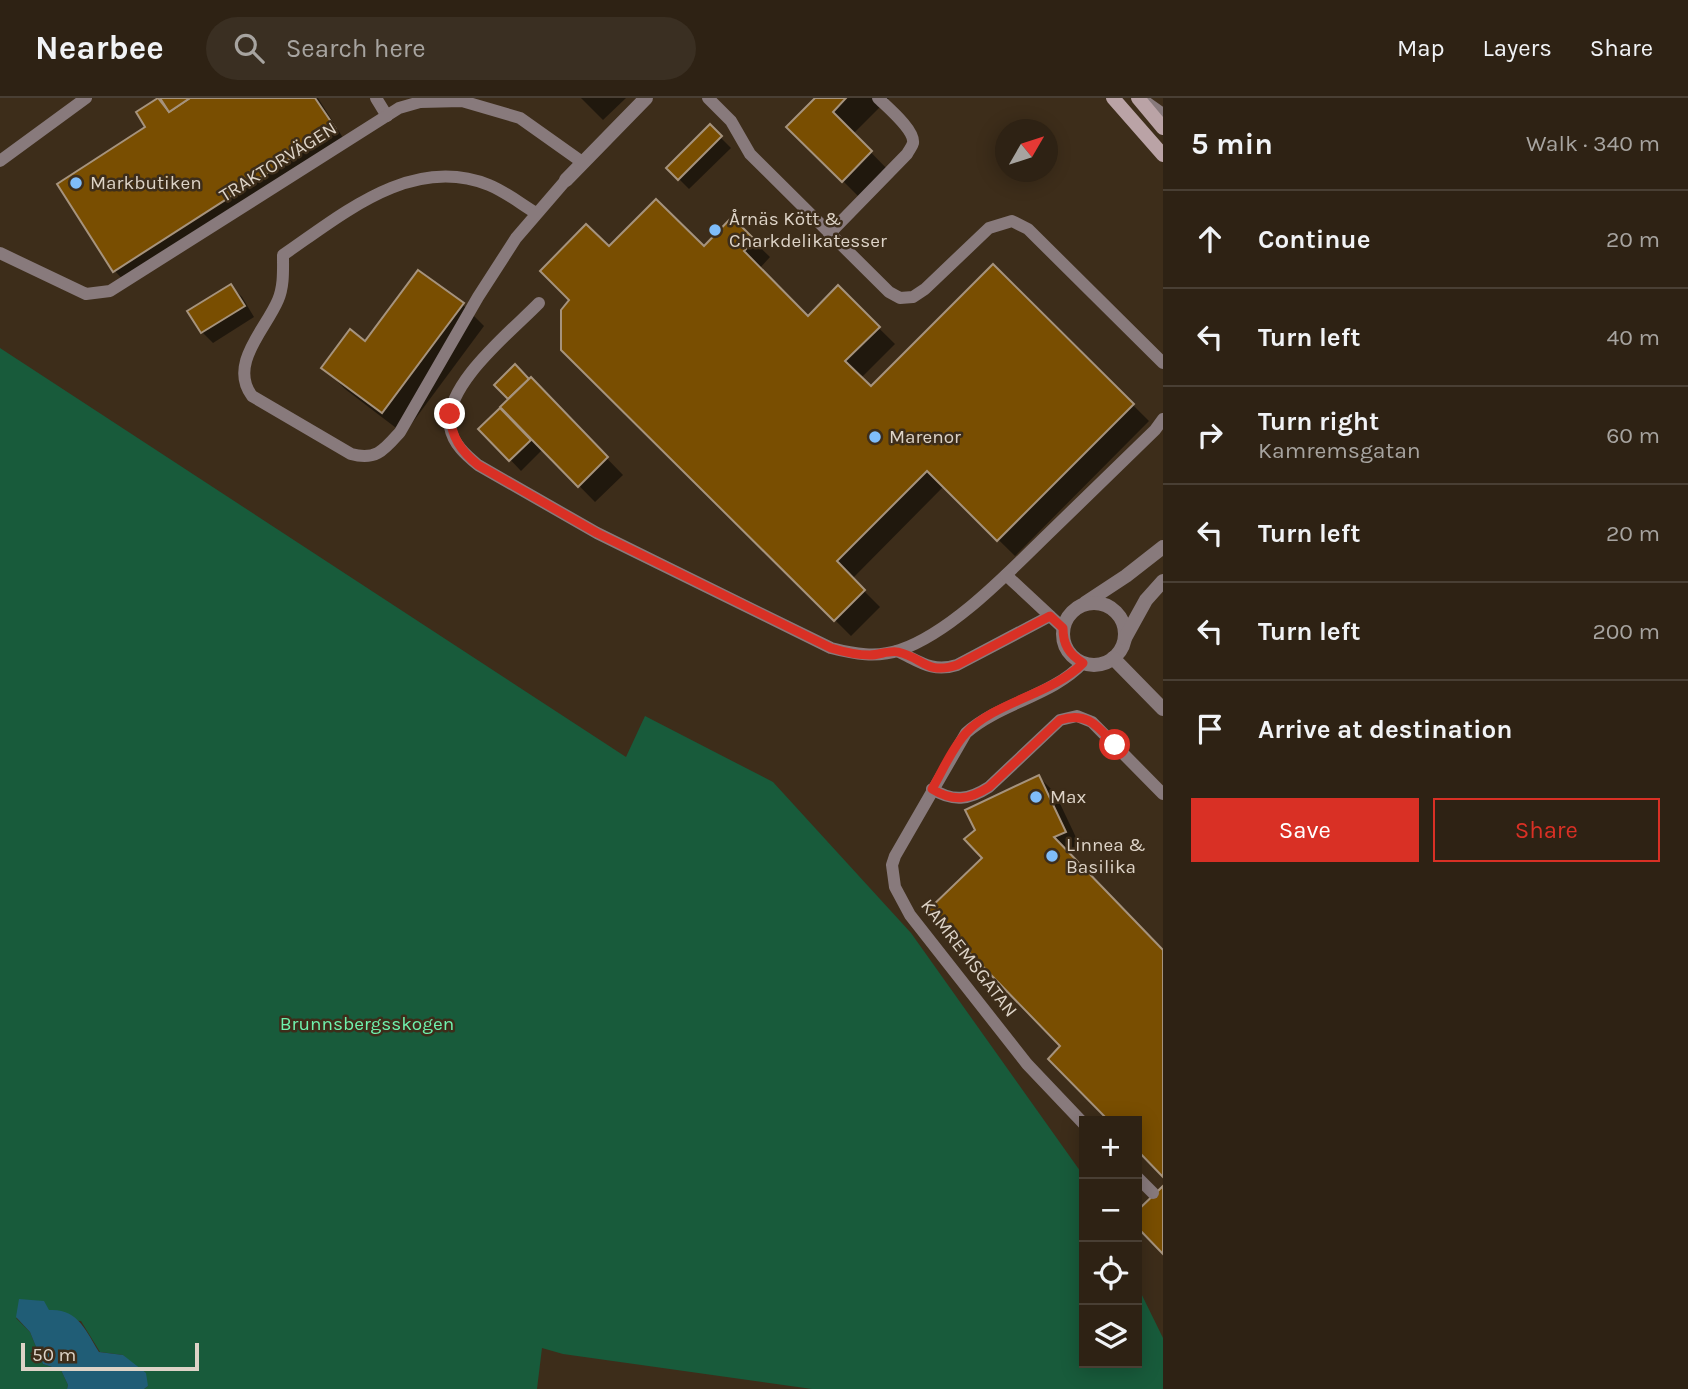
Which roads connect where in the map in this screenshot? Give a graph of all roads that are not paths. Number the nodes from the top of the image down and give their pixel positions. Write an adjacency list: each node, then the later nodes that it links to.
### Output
1 (86, 98): 12 (lane)
2 (376, 98): 9 (lane)
3 (646, 98): 13 (street)
4 (708, 98): 16 (lane)
5 (878, 98): 16 (lane)
6 (1113, 98): 11 (main road)
7 (1139, 98): 8 (lane); 10 (main road)
8 (1163, 114)
9 (387, 116): 13 (lane, TRAKTORVÄGEN); 17 (lane, TRAKTORVÄGEN)
10 (1163, 128)
11 (1163, 155)
12 (0, 161)
13 (582, 162): 14 (street)
14 (566, 180): 15 (lane)
15 (536, 213): 15 (lane)
16 (829, 234): 19 (lane)
17 (0, 253)
18 (539, 303): 28 (lane)
19 (1163, 363)
20 (1163, 419): 22 (lane)
21 (1163, 547): 24 (street)
22 (1006, 575): 25 (lane); 28 (lane)
23 (1163, 582): 27 (street)
24 (1083, 604): 26 (street); 27 (street)
25 (1050, 616): 26 (lane); 28 (lane)
26 (1063, 628): 30 (street)
27 (1124, 639): 29 (street)
28 (897, 651)
29 (1113, 657): 30 (street); 31 (street)
30 (1083, 663): 32 (lane, KAMREMSGATAN)
31 (1163, 709)
32 (932, 789): 33 (lane); 34 (lane, KAMREMSGATAN)
33 (1163, 794)
34 (1079, 1119)
35 (1139, 1179): 36 (lane)
36 (1153, 1193)

